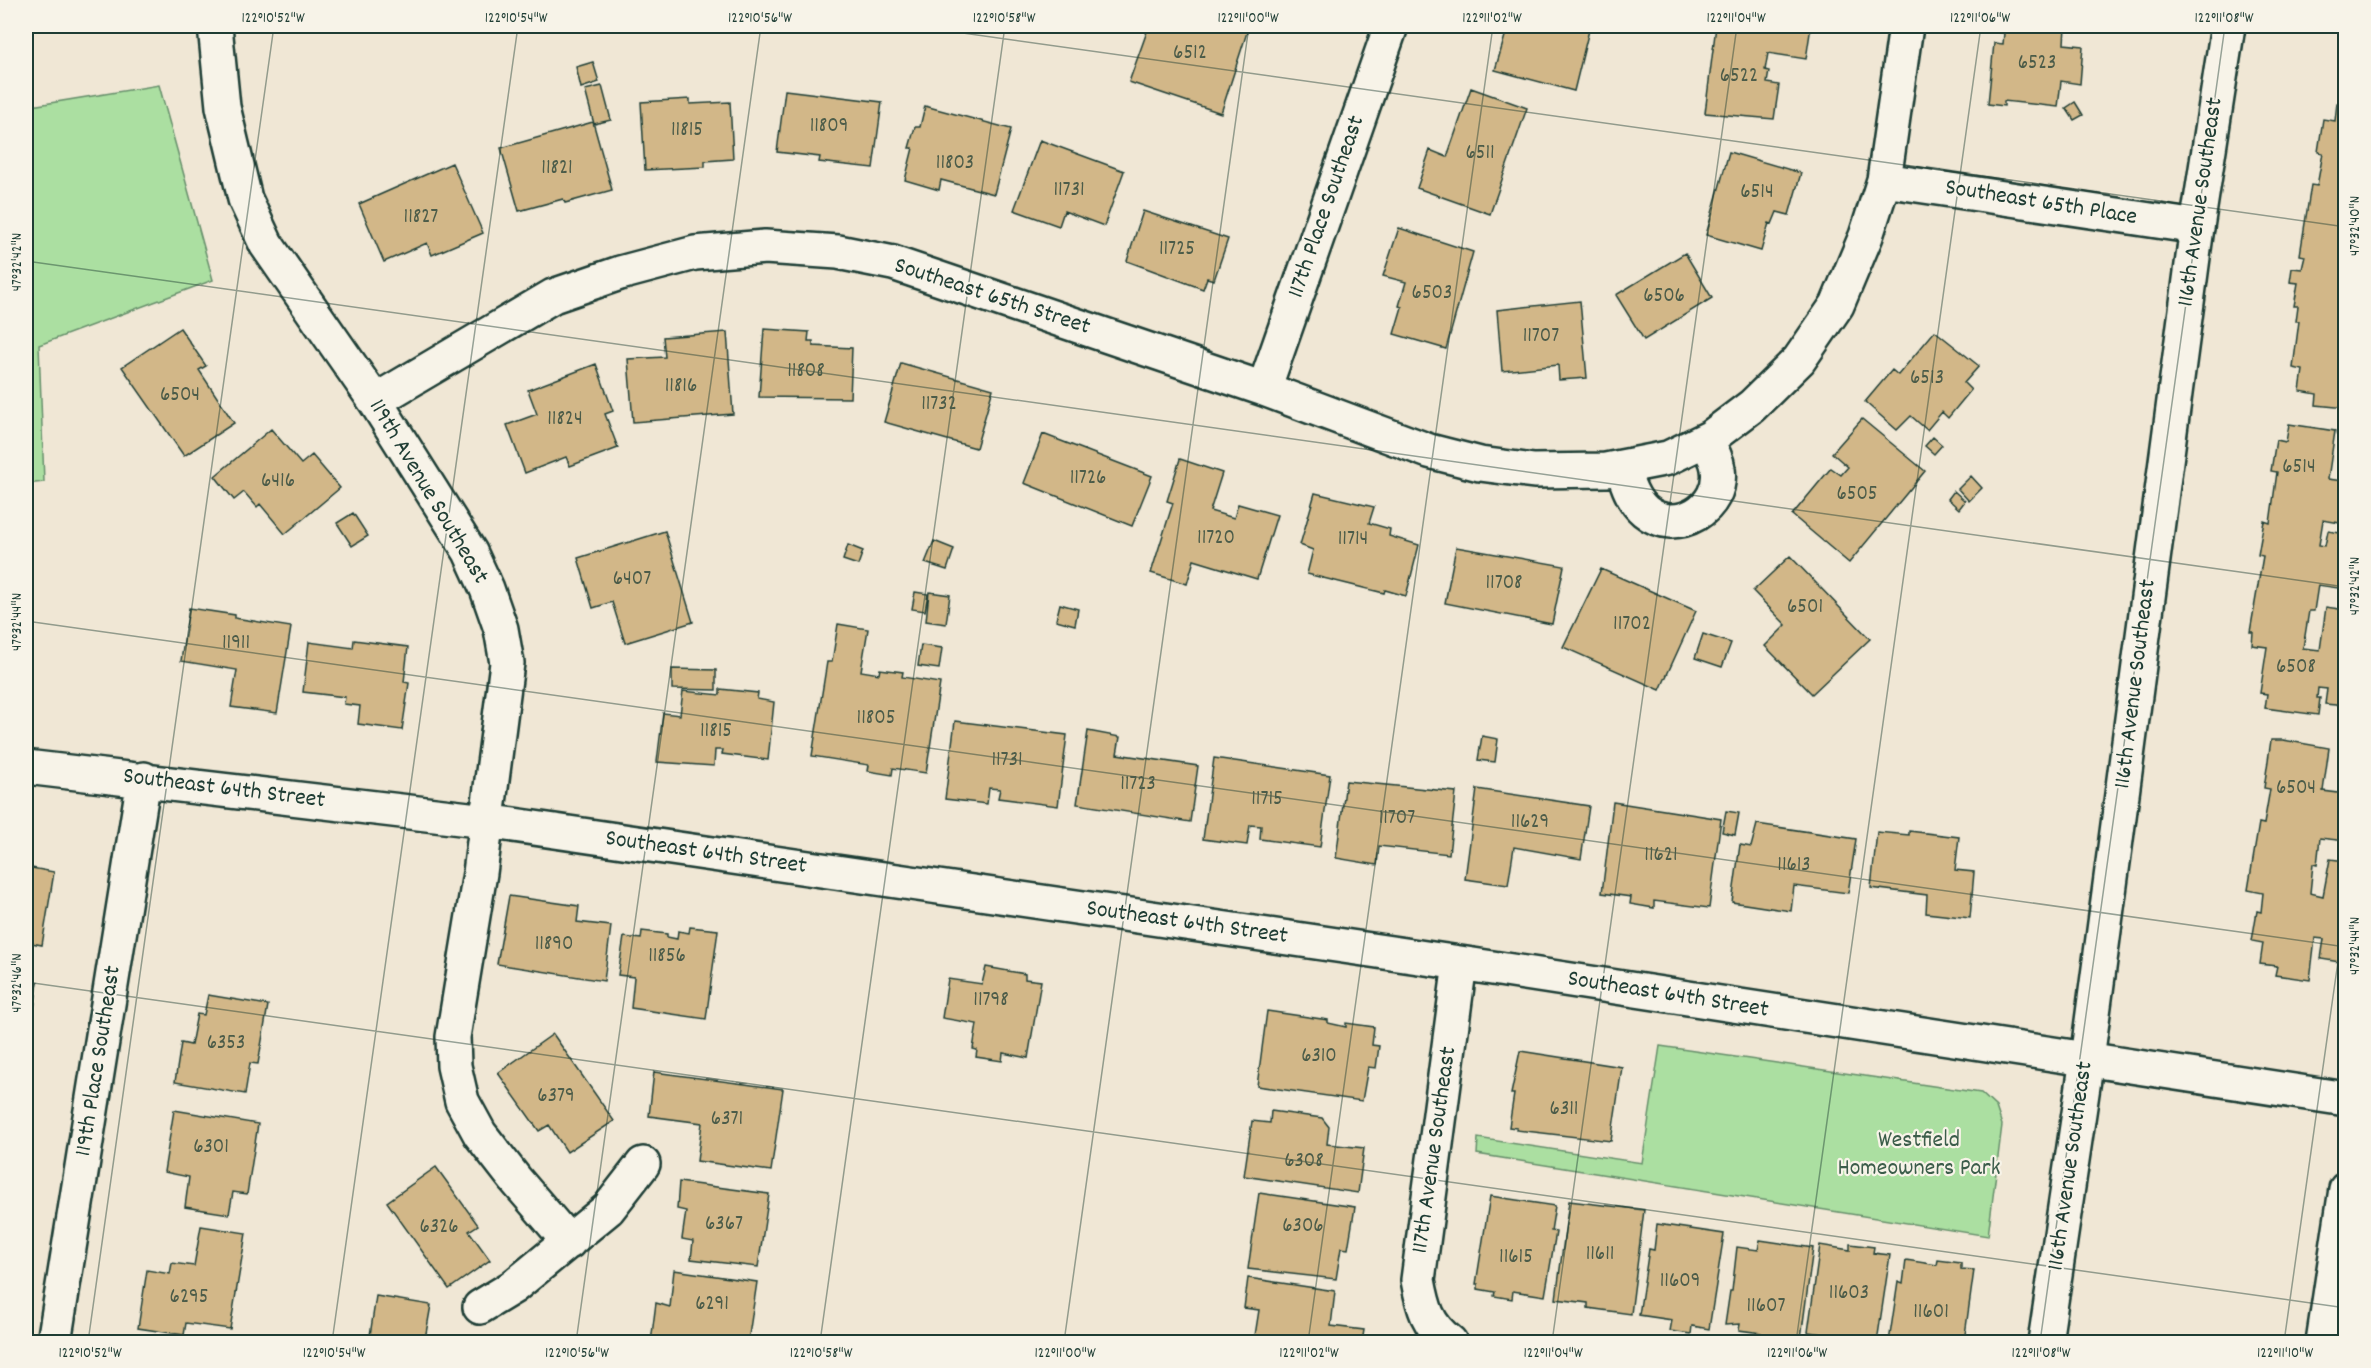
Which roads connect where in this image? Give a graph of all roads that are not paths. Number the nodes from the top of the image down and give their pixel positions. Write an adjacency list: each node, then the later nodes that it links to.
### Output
1 (215, 26): 8 (street, 119th Avenue Southeast)
2 (1391, 26): 7 (street, 117th Place Southeast)
3 (1906, 26): 5 (street)
4 (2228, 26): 6 (street, 116th Avenue Southeast)
5 (1884, 180): 6 (street, Southeast 65th Place); 9 (street)
6 (2197, 227): 15 (street, 116th Avenue Southeast)
7 (1264, 389): 8 (street, Southeast 65th Street); 10 (street, Southeast 65th Street)
8 (375, 401): 13 (street, 119th Avenue Southeast)
9 (1705, 440): 10 (street, Southeast 65th Street); 10 (street)
10 (1622, 467)
11 (26, 766): 12 (street, Southeast 64th Street)
12 (144, 779): 13 (street, Southeast 64th Street); 22 (street, 119th Place Southeast)
13 (486, 821): 14 (street, Southeast 64th Street); 19 (street, 119th Avenue Southeast)
14 (1460, 963): 15 (street, Southeast 64th Street); 21 (street, 117th Avenue Southeast)
15 (2087, 1059): 16 (street, Southeast 64th Street); 23 (street, 116th Avenue Southeast)
16 (2346, 1099)
17 (643, 1164): 19 (street)
18 (2346, 1190): 24 (street)
19 (569, 1242): 20 (street)
20 (480, 1308)
21 (1444, 1338)
22 (54, 1342)
23 (2045, 1342)
24 (2323, 1342)

